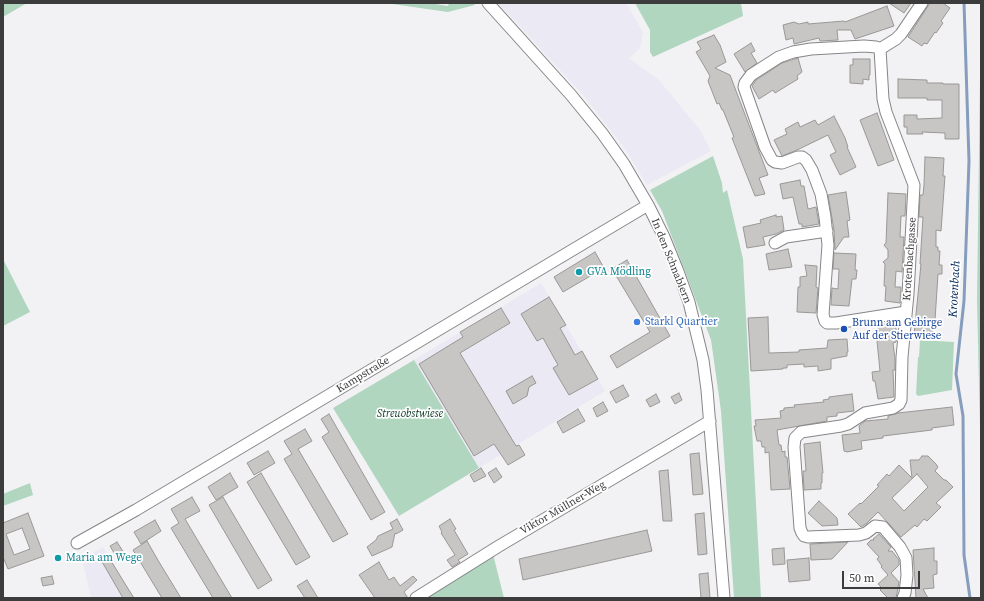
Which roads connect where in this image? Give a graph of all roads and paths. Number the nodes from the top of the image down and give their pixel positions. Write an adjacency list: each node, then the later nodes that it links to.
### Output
1 (488, 3): 4 (street, In den Schnablern)
2 (922, 3): 3 (street)
3 (880, 49): 5 (street); 7 (street, Krotenbachgasse)
4 (648, 205): 8 (street, In den Schnablern); 9 (street, Kampstraße)
5 (826, 231): 6 (street); 7 (street)
6 (775, 243)
7 (906, 312): 12 (street, Krotenbachgasse)
8 (710, 422): 10 (street, Viktor Müllner-Weg); 11 (street, In den Schnablern)
9 (77, 544)
10 (416, 598)
11 (724, 598)
12 (903, 598)

